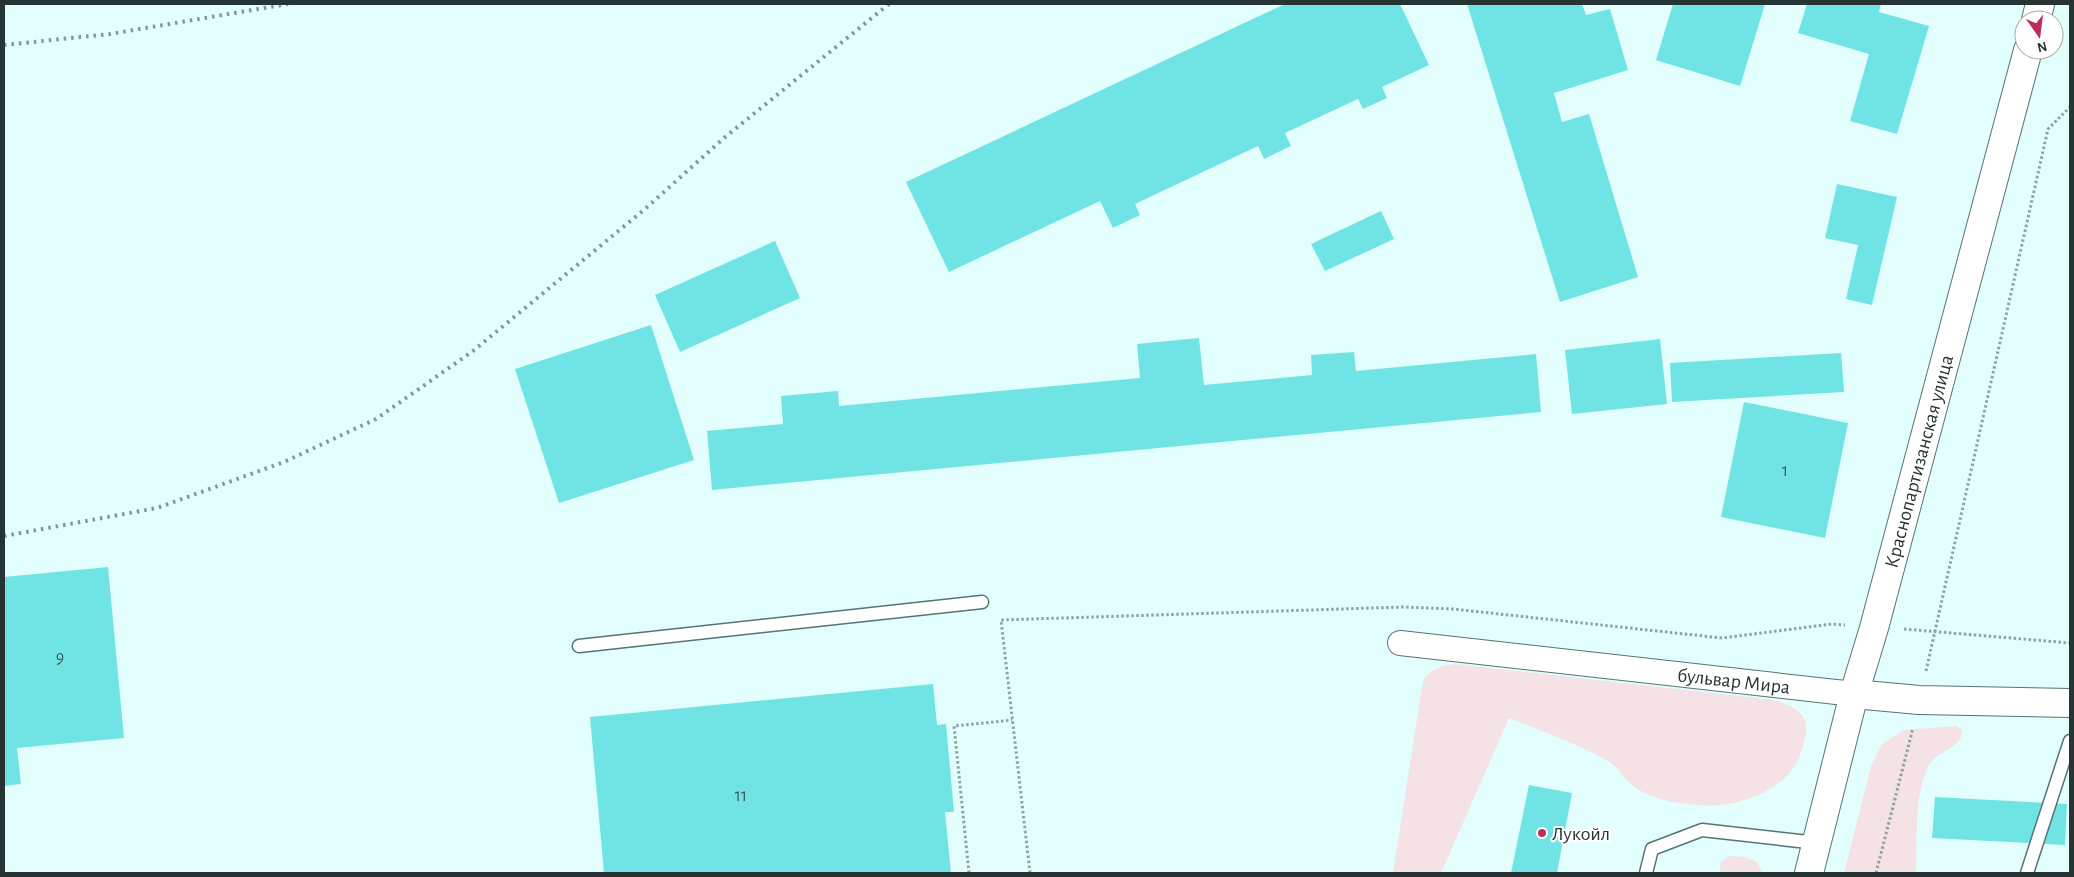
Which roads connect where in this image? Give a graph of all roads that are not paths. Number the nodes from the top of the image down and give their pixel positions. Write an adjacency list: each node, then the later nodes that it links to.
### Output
1 (2025, 60): 5 (main road, Краснопартизанская улица)
2 (982, 602): 4 (lane)
3 (1400, 643): 5 (street, бульвар Мира)
4 (579, 646)
5 (1854, 694): 6 (main road, бульвар Мира); 8 (main road, Краснопартизанская улица)
6 (2070, 703)
7 (2070, 741): 11 (lane)
8 (1817, 842): 9 (lane); 10 (main road, Краснопартизанская улица)
9 (1646, 873)
10 (1809, 873)
11 (2027, 873)

